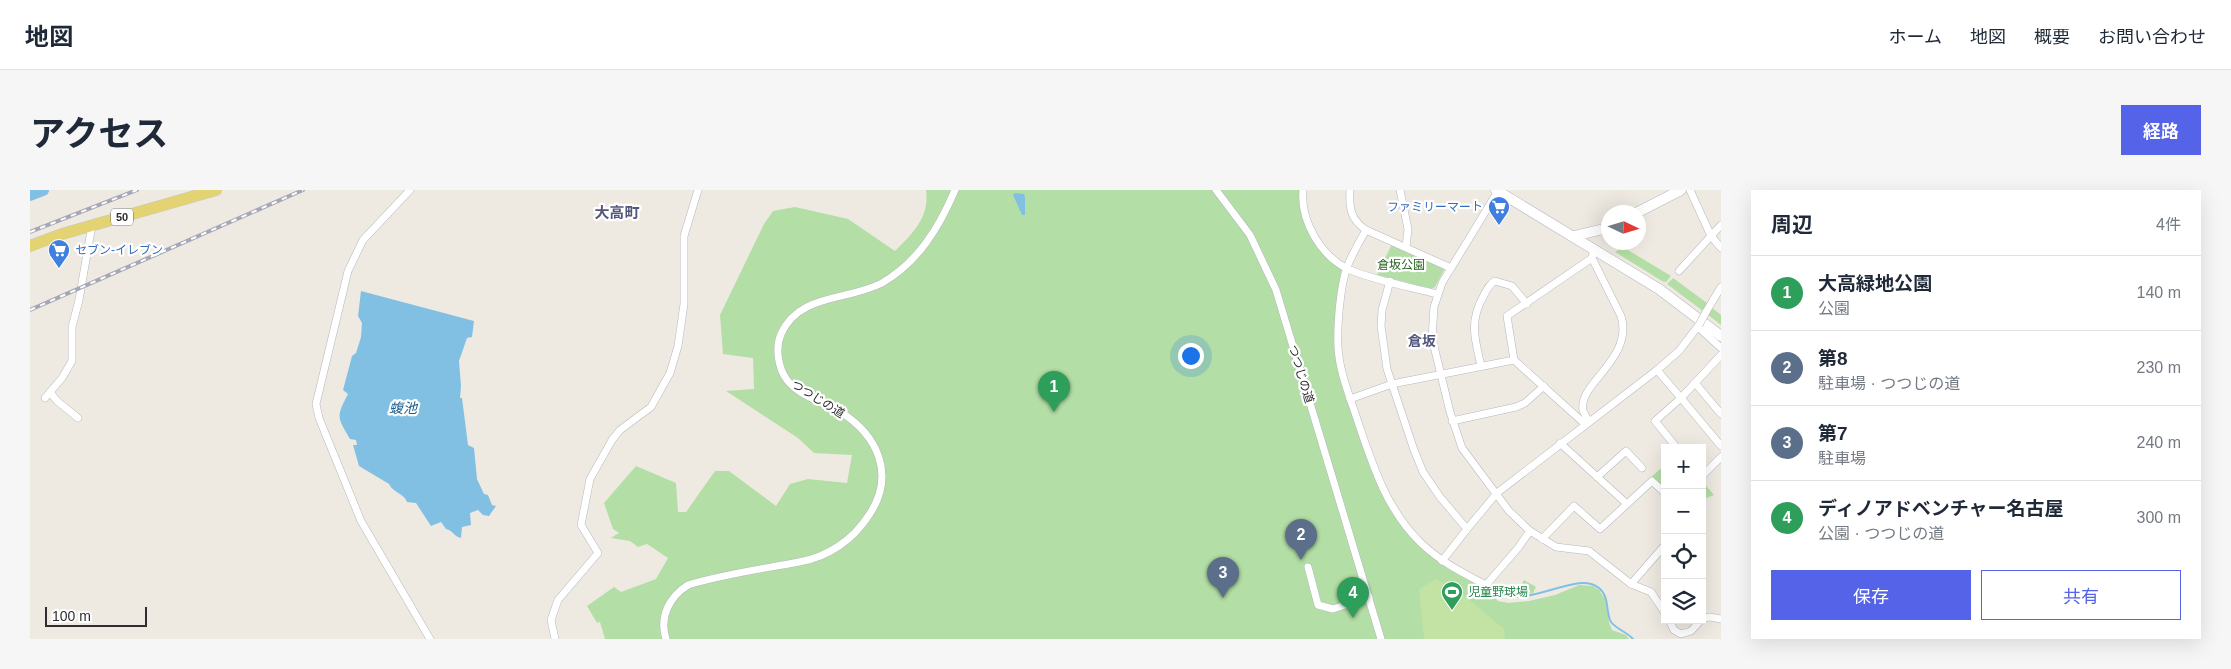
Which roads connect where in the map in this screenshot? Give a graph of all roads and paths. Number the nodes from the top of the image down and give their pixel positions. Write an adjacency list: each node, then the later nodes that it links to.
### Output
1 (216, 190): 13 (main road, 50)
2 (410, 190): 72 (street)
3 (698, 190): 73 (street)
4 (955, 190): 74 (street, つつじの道)
5 (1216, 190): 66 (street, つつじの道)
6 (1303, 190): 23 (street)
7 (1350, 190): 15 (street)
8 (1400, 190): 20 (street)
9 (1681, 190): 12 (street)
10 (1690, 190): 18 (street)
11 (1497, 191): 17 (street); 24 (street)
12 (1646, 208)
13 (92, 225): 19 (main road, 50); 41 (street)
14 (1721, 225): 18 (street)
15 (1366, 230): 20 (street); 23 (street)
16 (1601, 230): 17 (street)
17 (1574, 236): 22 (street)
18 (1711, 236): 21 (street); 25 (street)
19 (30, 246)
20 (1406, 247): 24 (street)
21 (1721, 248)
22 (1593, 254): 29 (street); 31 (street); 48 (street)
23 (1346, 268): 26 (street); 44 (street)
24 (1451, 268): 28 (street)
25 (1679, 271)
26 (1390, 281): 28 (street); 39 (street)
27 (1721, 287): 30 (street, bridge)
28 (1437, 294): 37 (street)
29 (1527, 304): 34 (street); 35 (street)
30 (1698, 326): 32 (street); 36 (street)
31 (1721, 336)
32 (1721, 348)
33 (1721, 355): 38 (street)
34 (1514, 360): 35 (street); 40 (street)
35 (1481, 366): 37 (street)
36 (1657, 370): 43 (street); 48 (street)
37 (1441, 375): 39 (street); 47 (street)
38 (1695, 383): 43 (street); 45 (street)
39 (1392, 384): 44 (street); 59 (street)
40 (1544, 386): 47 (street); 48 (street)
41 (50, 392): 42 (street); 46 (street)
42 (45, 398)
43 (1681, 398): 50 (street); 51 (street)
44 (1350, 399): 63 (street)
45 (1721, 414)
46 (78, 418)
47 (1452, 421): 57 (street)
48 (1587, 423): 49 (street)
49 (1560, 444): 55 (street); 57 (street)
50 (1674, 444)
51 (1721, 446)
52 (1721, 457): 54 (street)
53 (1642, 468): 55 (street)
54 (1706, 472)
55 (1597, 477): 58 (street)
56 (1661, 489): 58 (street)
57 (1496, 493): 59 (street); 60 (street)
58 (1627, 504): 61 (street)
59 (1468, 529): 63 (street)
60 (1530, 531): 61 (street); 63 (street)
61 (1542, 539): 65 (street)
62 (1661, 550): 65 (street)
63 (1442, 561)
64 (1308, 568): 66 (street)
65 (1631, 584): 67 (street)
66 (1369, 597): 75 (street, つつじの道)
67 (1661, 607)
68 (1706, 618): 69 (street)
69 (1721, 619)
70 (1671, 624): 71 (street)
71 (1697, 624)
72 (430, 639)
73 (556, 639)
74 (666, 639)
75 (1381, 639)

